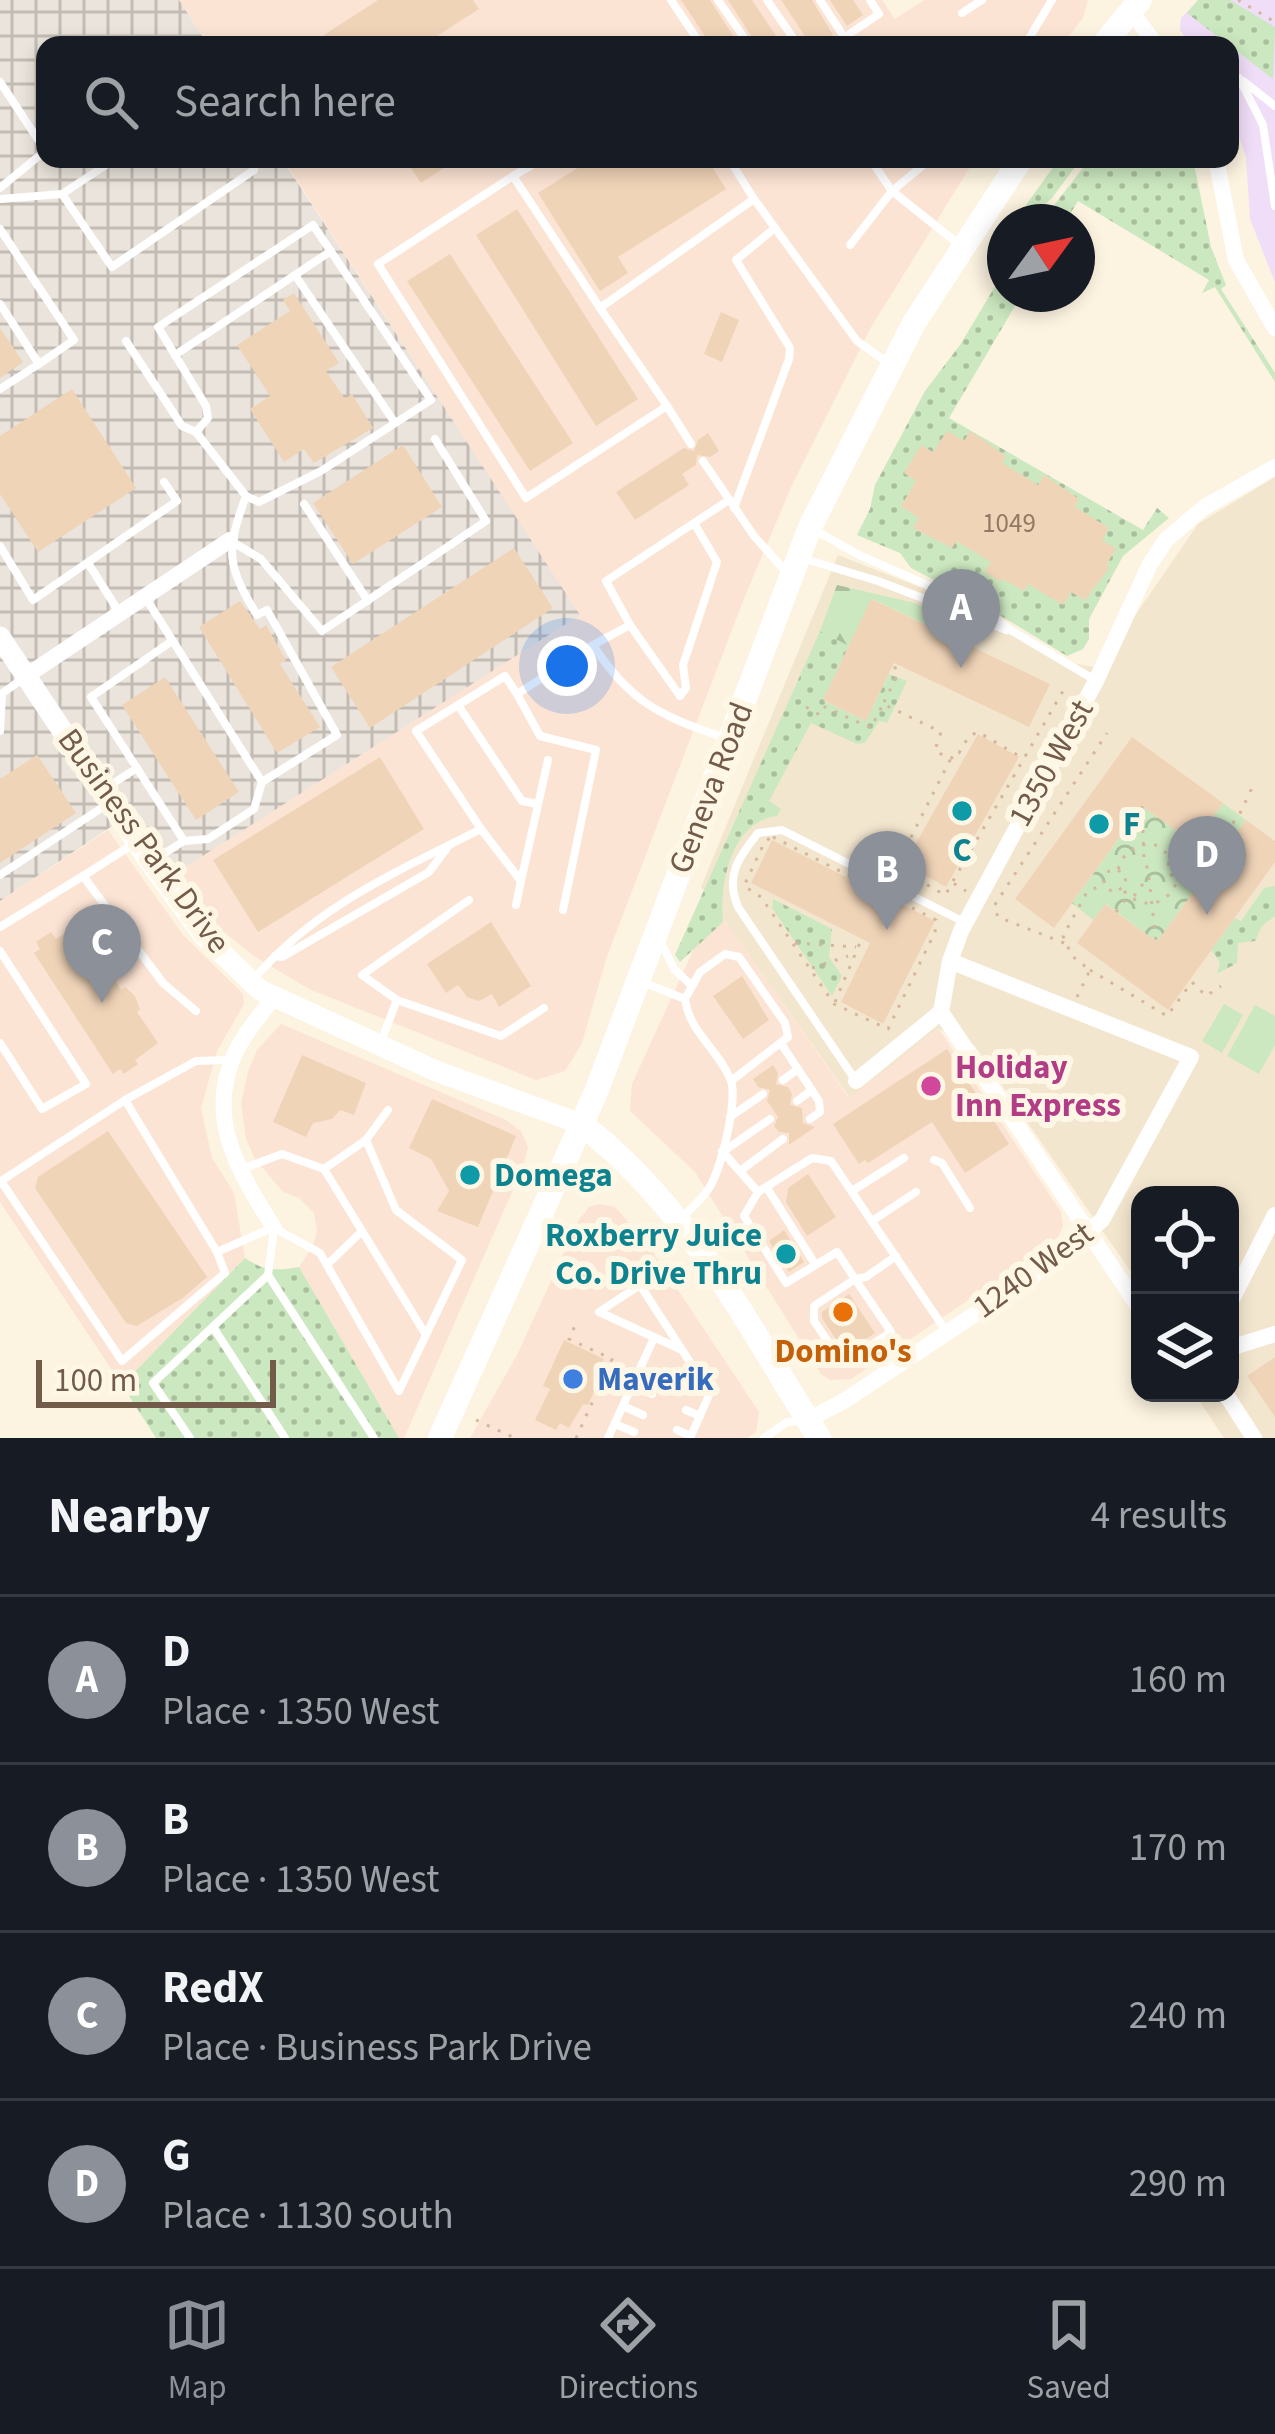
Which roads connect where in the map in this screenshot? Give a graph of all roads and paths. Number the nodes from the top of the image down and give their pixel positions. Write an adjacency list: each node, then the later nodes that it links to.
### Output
1 (671, 0): 12 (lane)
2 (718, 0): 13 (lane)
3 (767, 0): 14 (lane)
4 (820, 0): 15 (lane)
5 (870, 0): 16 (lane)
6 (982, 0): 10 (lane)
7 (1052, 0): 17 (lane)
8 (1238, 0): 11 (path)
9 (1132, 4): 18 (main road); 19 (street)
10 (962, 13)
11 (1275, 22)
12 (695, 36)
13 (743, 36)
14 (792, 36)
15 (843, 36)
16 (846, 36)
17 (1030, 36)
18 (1109, 36)
19 (1151, 36)
20 (0, 82): 22 (lane)
21 (1275, 106): 38 (lane)
22 (36, 137)
23 (36, 158): 33 (lane)
24 (101, 168): 35 (lane)
25 (254, 168): 35 (lane)
26 (527, 168): 32 (lane)
27 (735, 168): 37 (lane)
28 (876, 168): 34 (lane)
29 (920, 168): 34 (lane)
30 (1015, 168): 42 (main road, Geneva Road)
31 (1218, 168): 47 (street)
32 (513, 176): 46 (lane); 53 (lane)
33 (0, 188)
34 (892, 191): 41 (lane); 42 (lane)
35 (62, 194): 36 (lane)
36 (0, 199)
37 (754, 199): 39 (lane); 46 (lane)
38 (1275, 206)
39 (775, 228): 51 (lane); 62 (lane)
40 (0, 229): 50 (lane)
41 (850, 244)
42 (962, 247): 51 (main road, Geneva Road)
43 (332, 251): 44 (lane); 49 (lane); 54 (lane)
44 (296, 275): 49 (lane); 54 (lane)
45 (0, 304): 50 (lane)
46 (600, 308): 53 (lane)
47 (1275, 328)
48 (126, 341): 55 (lane)
49 (175, 355): 55 (lane)
50 (39, 364): 52 (lane)
51 (892, 365): 65 (main road, Geneva Road)
52 (0, 389)
53 (667, 406): 57 (lane)
54 (395, 423): 61 (lane)
55 (196, 432): 61 (lane)
56 (435, 439): 71 (lane)
57 (692, 444)
58 (703, 461): 62 (lane)
59 (1275, 467): 80 (street, 1350 West)
60 (164, 482): 68 (lane)
61 (246, 496): 66 (lane)
62 (731, 504): 64 (lane); 69 (lane)
63 (304, 505): 71 (lane)
64 (694, 523): 73 (lane); 73 (lane)
65 (810, 527): 69 (main road, Geneva Road); 74 (lane)
66 (230, 540): 70 (street); 71 (lane); 94 (lane)
67 (0, 546): 68 (lane)
68 (88, 563): 72 (lane)
69 (794, 567): 74 (lane); 89 (main road, Geneva Road)
70 (145, 597): 72 (street); 76 (lane)
71 (368, 601)
72 (119, 614): 79 (street)
73 (630, 625): 77 (lane)
74 (1012, 632): 80 (lane)
75 (0, 637): 79 (street, Business Park Drive)
76 (172, 640): 93 (lane); 94 (lane)
77 (593, 645): 82 (lane); 89 (lane)
78 (894, 663): 84 (path)
79 (26, 676): 83 (lane); 96 (street, Business Park Drive)
80 (1096, 681): 123 (street, 1350 West)
81 (1063, 691): 90 (path)
82 (517, 694): 85 (lane); 121 (lane)
83 (1, 695): 87 (lane)
84 (883, 704): 86 (path); 92 (path)
85 (458, 705): 97 (lane); 99 (lane)
86 (806, 707)
87 (0, 731)
88 (1107, 733): 129 (path)
89 (730, 740): 125 (main road, Geneva Road)
90 (1023, 758): 92 (path); 113 (path)
91 (548, 760): 97 (lane)
92 (950, 760): 113 (path)
93 (137, 768): 96 (lane); 100 (lane)
94 (262, 782): 100 (lane)
95 (1254, 784): 105 (path)
96 (106, 796): 101 (street, Business Park Drive); 108 (lane)
97 (537, 805): 112 (lane)
98 (1142, 806): 102 (path)
99 (481, 830): 103 (lane); 112 (lane)
100 (184, 841): 106 (lane)
101 (136, 843): 106 (street, Business Park Drive); 109 (lane)
102 (1144, 844): 104 (path); 107 (path); 111 (path)
103 (448, 847): 133 (lane); 133 (lane)
104 (1174, 858): 105 (path); 110 (path)
105 (1186, 859): 110 (path)
106 (150, 862): 138 (street, Business Park Drive)
107 (1118, 870): 114 (path); 116 (path)
108 (0, 874)
109 (83, 876): 124 (lane); 147 (lane)
110 (1178, 878): 119 (path)
111 (1147, 880): 117 (path); 119 (path)
112 (520, 881): 120 (lane)
113 (952, 883): 115 (path)
114 (1104, 884): 116 (path); 129 (path)
115 (966, 890)
116 (1123, 890): 117 (path)
117 (1130, 897): 119 (path); 122 (path)
118 (469, 900): 143 (lane)
119 (1150, 904): 127 (path)
120 (516, 905)
121 (563, 910)
122 (1116, 912)
123 (966, 922): 134 (street, 1350 West); 156 (lane)
124 (0, 926)
125 (657, 932): 137 (main road, Geneva Road); 139 (lane)
126 (862, 938): 130 (path)
127 (1156, 940)
128 (793, 943): 130 (path); 135 (path); 144 (path)
129 (1064, 943): 136 (path)
130 (856, 947): 132 (path)
131 (0, 951): 149 (lane)
132 (852, 955): 135 (path); 144 (path)
133 (273, 956): 138 (lane)
134 (950, 961): 146 (street); 148 (street, 1350 West)
135 (810, 969): 144 (path)
136 (1090, 970): 140 (path); 146 (path)
137 (638, 981): 142 (lane); 165 (main road, Geneva Road)
138 (252, 982): 141 (street, Business Park Drive)
139 (690, 984): 142 (lane); 150 (lane)
140 (1221, 986)
141 (274, 996): 151 (street, Business Park Drive); 152 (street)
142 (685, 999): 155 (lane)
143 (398, 1000): 145 (lane); 151 (lane)
144 (834, 1004)
145 (544, 1008)
146 (1072, 1009): 183 (street, 1240 West)
147 (196, 1011)
148 (941, 1012): 156 (street); 183 (street)
149 (0, 1043)
150 (782, 1045): 153 (lane); 155 (lane)
151 (380, 1046): 165 (street, Business Park Drive)
152 (233, 1060): 159 (lane); 172 (street)
153 (798, 1069): 154 (lane); 157 (lane)
154 (783, 1080)
155 (731, 1081): 162 (lane)
156 (856, 1081)
157 (812, 1090): 160 (lane); 164 (lane)
158 (763, 1094): 162 (lane)
159 (125, 1100): 184 (lane); 184 (lane)
160 (797, 1101)
161 (388, 1110): 167 (lane)
162 (729, 1118): 168 (lane)
163 (770, 1119): 168 (lane)
164 (810, 1119)
165 (581, 1124): 179 (main road); 216 (main road, Geneva Road)
166 (783, 1139): 173 (lane)
167 (366, 1140): 171 (lane); 196 (lane)
168 (722, 1151): 173 (lane); 179 (lane)
169 (904, 1158): 175 (lane)
170 (934, 1160): 177 (lane)
171 (324, 1169): 172 (lane); 182 (lane)
172 (238, 1170): 181 (street)
173 (740, 1171): 174 (lane)
174 (762, 1190): 175 (lane); 186 (lane); 186 (lane)
175 (852, 1191): 180 (lane)
176 (916, 1192): 180 (lane)
177 (970, 1208)
178 (1275, 1215): 190 (street)
179 (680, 1220): 210 (main road)
180 (872, 1221): 185 (lane)
181 (274, 1228): 184 (lane); 187 (lane); 188 (lane)
182 (362, 1231): 187 (lane); 196 (lane)
183 (1087, 1234): 191 (street); 194 (street, 1240 West)
184 (217, 1252)
185 (896, 1256): 189 (lane); 194 (lane)
186 (815, 1264): 189 (lane)
187 (327, 1265): 196 (lane)
188 (268, 1275): 193 (lane); 215 (lane)
189 (856, 1279): 189 (lane)
190 (1235, 1294)
191 (1131, 1296)
192 (578, 1319): 218 (path)
193 (213, 1327): 213 (lane); 214 (lane)
194 (947, 1332): 210 (street, 1240 West)
195 (1275, 1334): 198 (street)
196 (426, 1335)
197 (654, 1338): 199 (lane); 199 (lane); 200 (lane)
198 (1239, 1345)
199 (680, 1349): 206 (lane)
200 (632, 1385): 201 (lane); 203 (lane)
201 (652, 1394)
202 (1231, 1402): 221 (street)
203 (623, 1406): 205 (lane); 208 (lane)
204 (686, 1410): 206 (lane)
205 (643, 1415)
206 (700, 1416): 212 (lane)
207 (476, 1420): 217 (path)
208 (614, 1424): 211 (lane); 219 (lane)
209 (677, 1430): 212 (lane)
210 (808, 1431): 220 (lane)
211 (634, 1432)
212 (690, 1437)
213 (190, 1438)
214 (285, 1438)
215 (374, 1438)
216 (440, 1438)
217 (515, 1438)
218 (576, 1438)
219 (608, 1438)
220 (764, 1438)
221 (1255, 1438)

